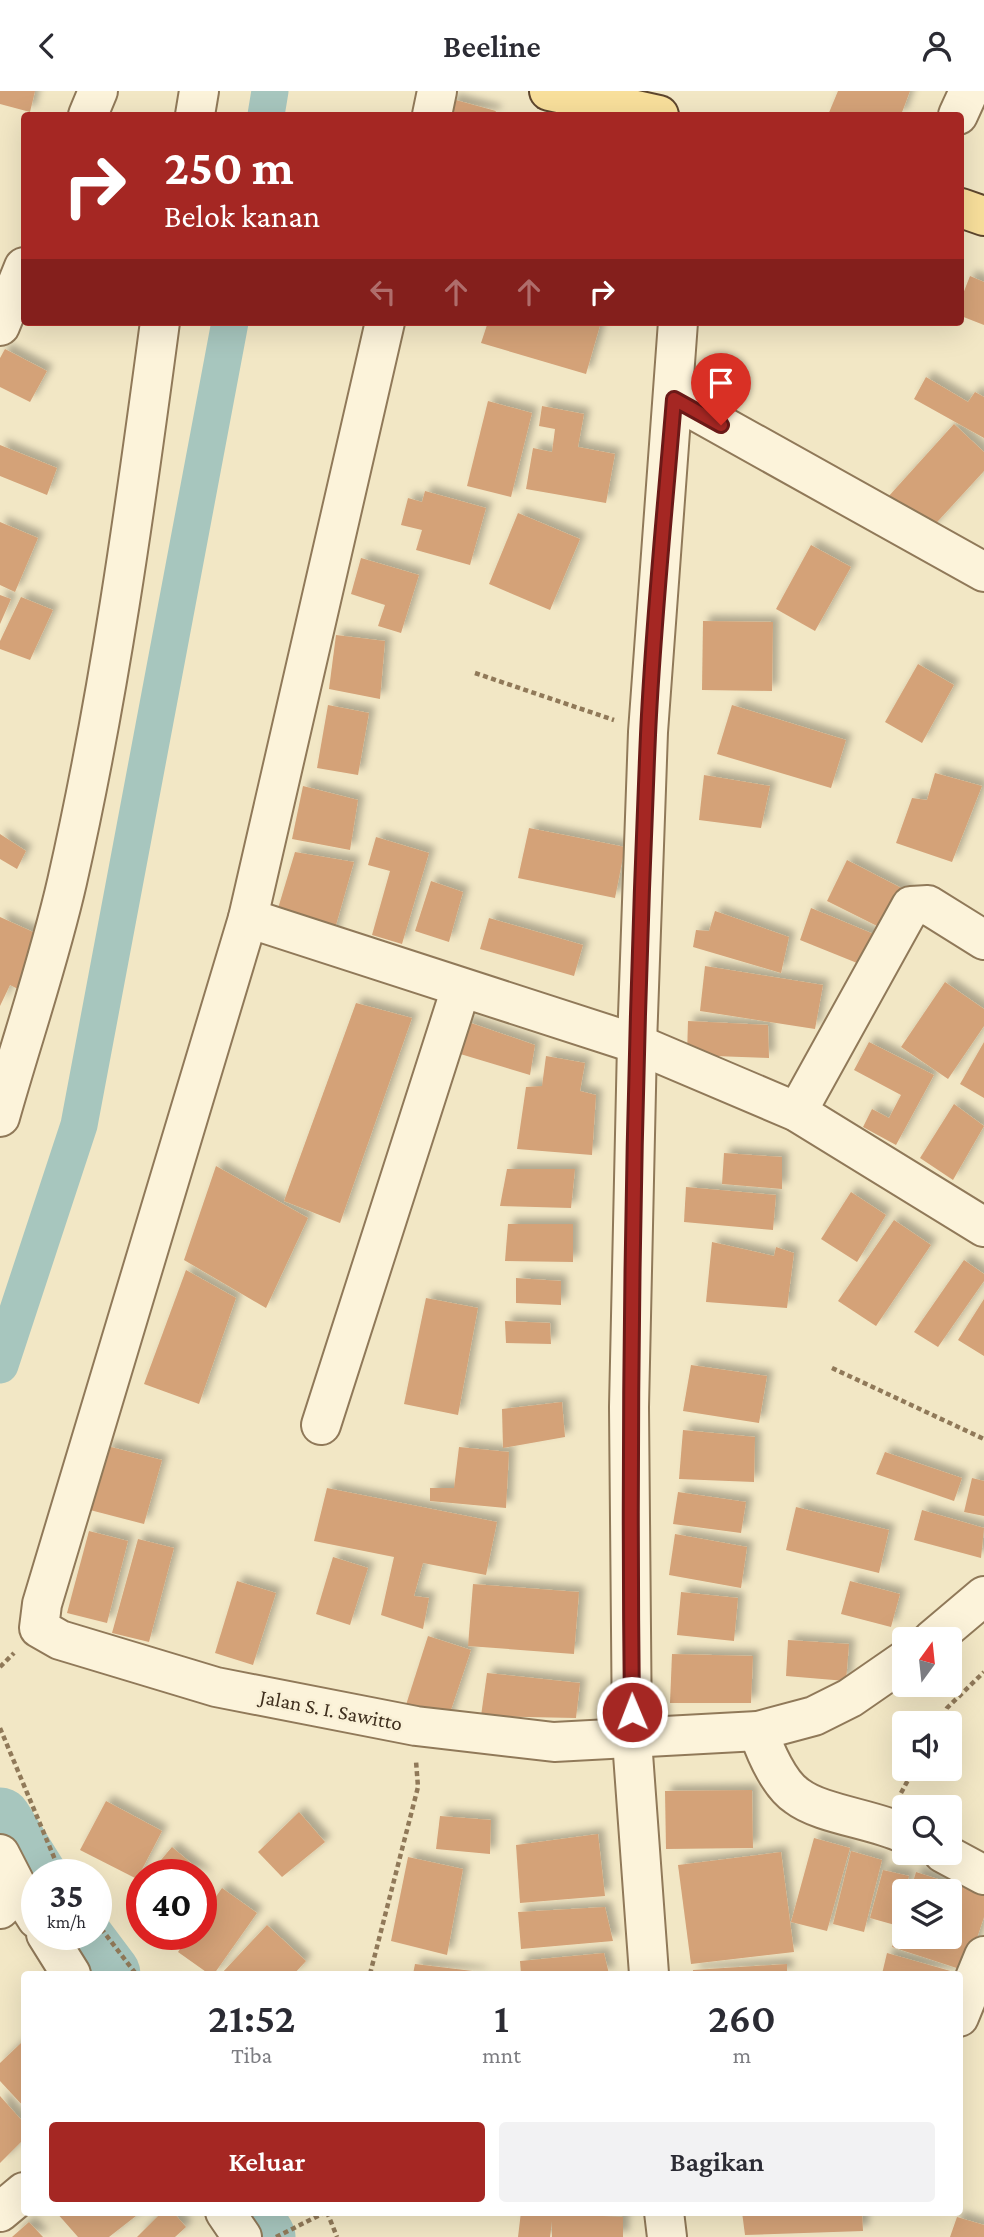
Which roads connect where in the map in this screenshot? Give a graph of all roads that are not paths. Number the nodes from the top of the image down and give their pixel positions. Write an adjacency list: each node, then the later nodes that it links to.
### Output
1 (98, 91): 6 (street)
2 (199, 91): 7 (street)
3 (437, 91): 8 (street)
4 (549, 91): 9 (main road)
5 (969, 91): 10 (street)
6 (89, 112)
7 (196, 112)
8 (433, 112)
9 (645, 112)
10 (959, 112)
11 (964, 209): 12 (main road)
12 (984, 216)
13 (21, 274): 14 (street)
14 (0, 326)
15 (159, 326): 25 (street)
16 (384, 326): 20 (street)
17 (678, 326): 18 (street)
18 (674, 399): 19 (street); 23 (street)
19 (984, 572)
20 (247, 919): 22 (street); 31 (street, Jalan S. I. Sawitto)
21 (984, 940): 24 (street)
22 (461, 988): 23 (street); 27 (street)
23 (637, 1044): 24 (street); 31 (street)
24 (797, 1112): 26 (street)
25 (0, 1117)
26 (984, 1227)
27 (321, 1425)
28 (984, 1596): 29 (street)
29 (947, 1627)
30 (892, 1669): 32 (street, Jalan S. I. Sawitto)
31 (632, 1740): 32 (street, Jalan S. I. Sawitto); 41 (street)
32 (766, 1748): 33 (street)
33 (892, 1828)
34 (0, 1854): 37 (street)
35 (962, 1863): 36 (street)
36 (984, 1875)
37 (18, 1906)
38 (56, 1950): 40 (street)
39 (984, 1956): 42 (street)
40 (69, 1971)
41 (649, 1971)
42 (963, 2007)
43 (21, 2194): 44 (street)
44 (0, 2212)
45 (228, 2216): 47 (street)
46 (664, 2216): 48 (street)
47 (242, 2237)
48 (667, 2237)

